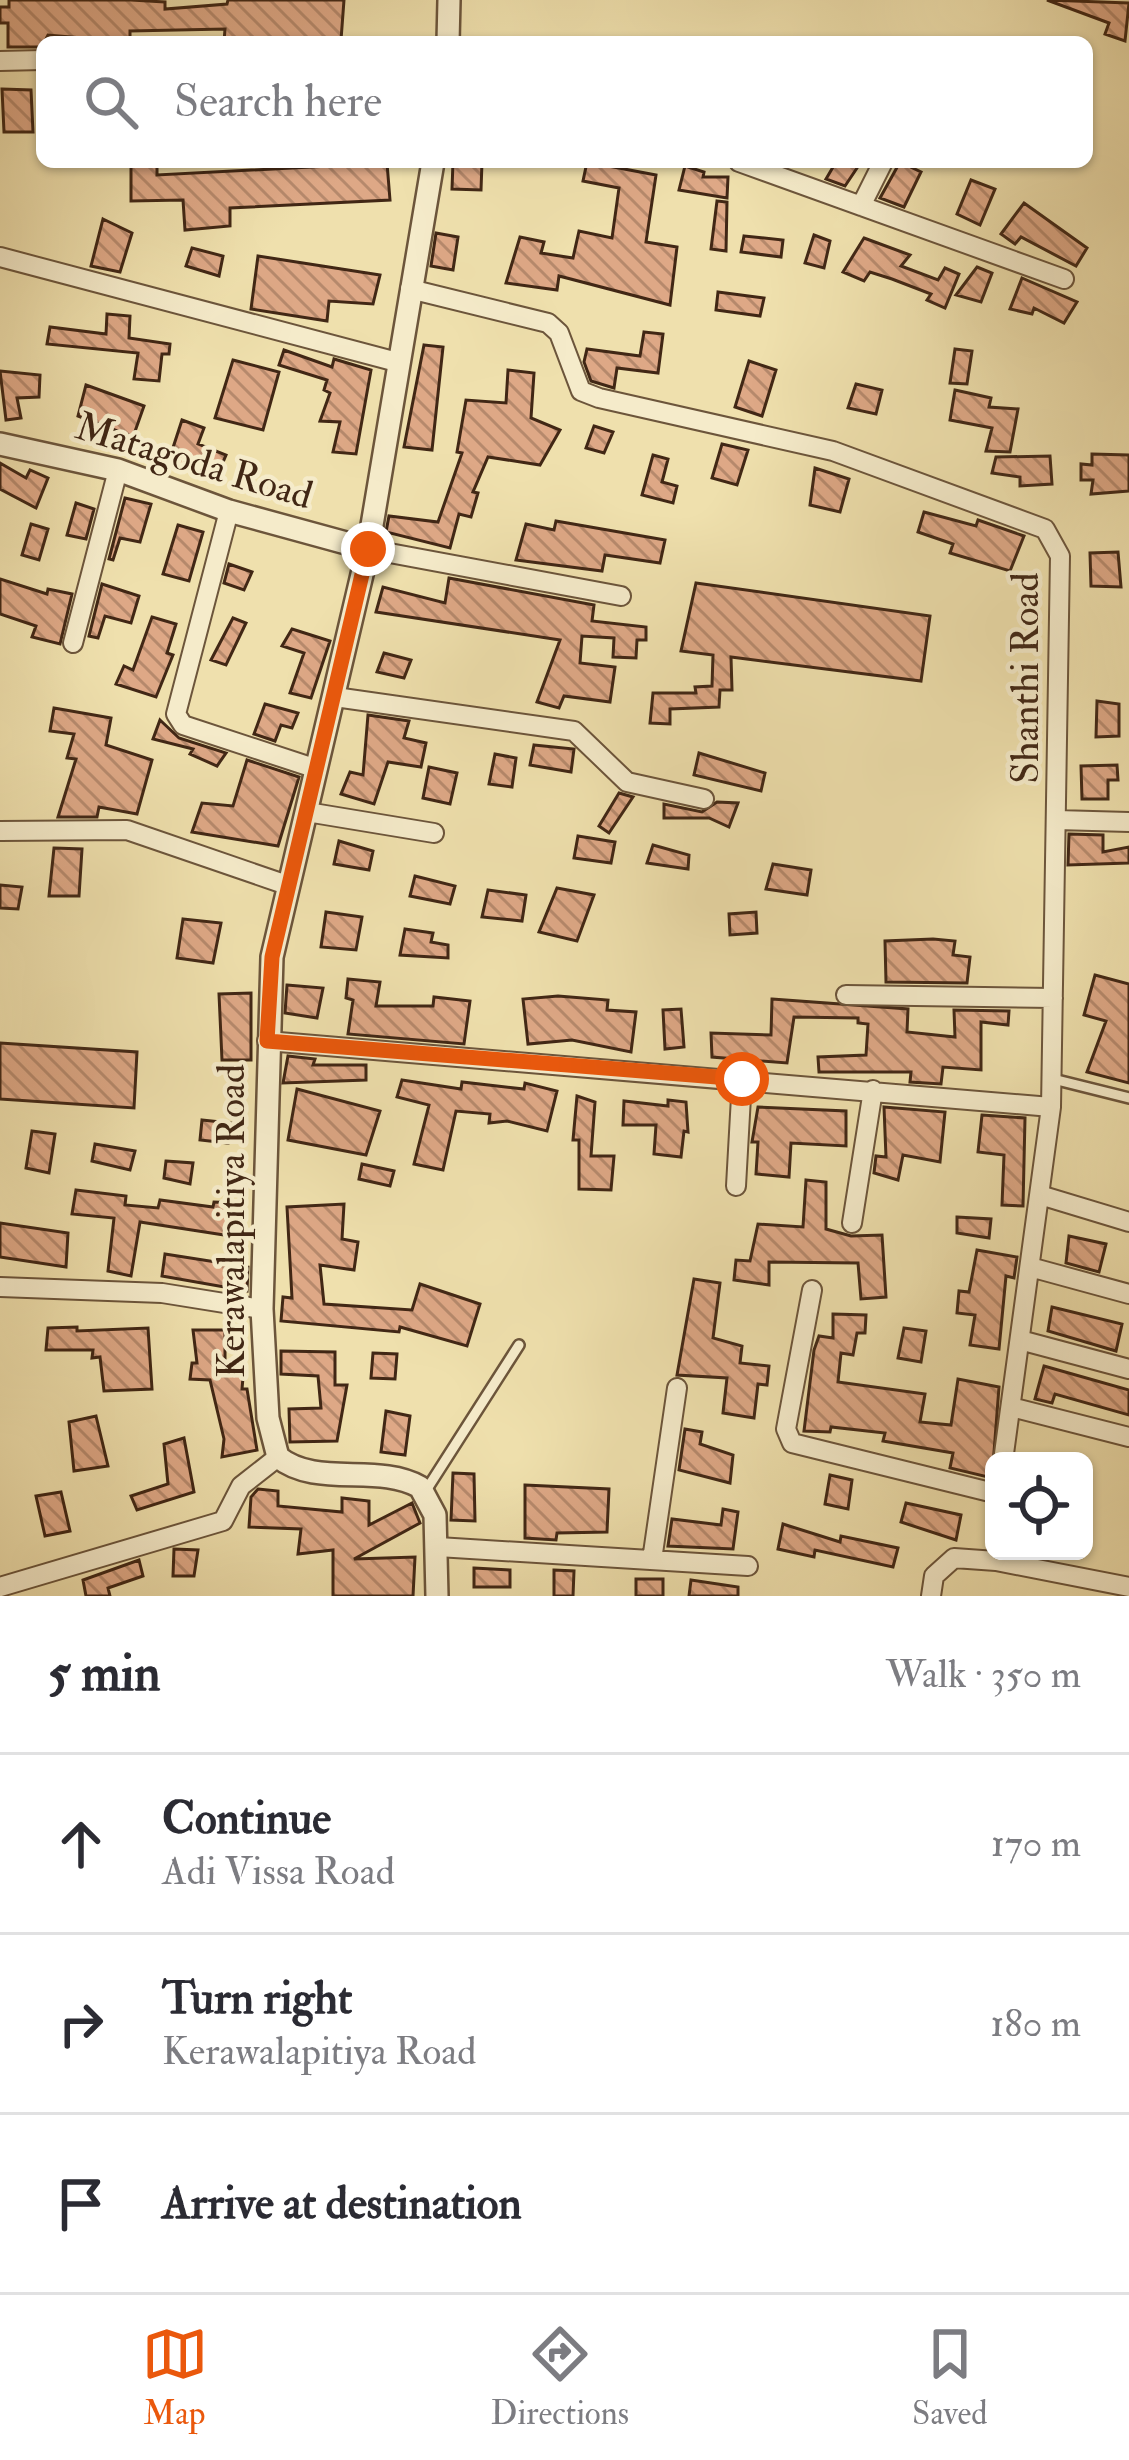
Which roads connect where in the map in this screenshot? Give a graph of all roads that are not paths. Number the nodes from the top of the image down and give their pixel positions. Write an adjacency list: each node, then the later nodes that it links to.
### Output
1 (449, 0): 2 (street)
2 (448, 36)
3 (0, 61): 4 (street)
4 (36, 61)
5 (432, 168): 11 (street, Kerawalapitiya Road)
6 (756, 168): 8 (street)
7 (881, 168): 8 (street)
8 (861, 206): 10 (street)
9 (0, 257): 12 (street)
10 (1064, 279)
11 (410, 289): 12 (street, Kerawalapitiya Road); 23 (street, Shanthi Road)
12 (398, 362): 16 (street, Kerawalapitiya Road)
13 (0, 444): 14 (street, Matagoda Road)
14 (118, 470): 15 (street, Matagoda Road); 18 (street)
15 (230, 511): 16 (street, Matagoda Road); 20 (street)
16 (368, 549): 17 (street); 19 (street, Kerawalapitiya Road)
17 (621, 596)
18 (73, 643)
19 (335, 697): 20 (street, Kerawalapitiya Road); 21 (street)
20 (317, 770): 22 (street, Kerawalapitiya Road)
21 (704, 799)
22 (307, 812): 26 (street); 27 (street, Kerawalapitiya Road)
23 (1057, 820): 24 (street); 29 (street, Shanthi Road)
24 (1129, 822)
25 (0, 831): 27 (street)
26 (434, 833)
27 (287, 885): 30 (street, Kerawalapitiya Road)
28 (846, 995): 29 (street)
29 (1052, 998): 31 (street, Shanthi Road)
30 (267, 1041): 32 (street); 44 (street, Kerawalapitiya Road)
31 (1052, 1078): 34 (lane); 35 (street, Shanthi Road)
32 (742, 1079): 33 (street); 36 (street)
33 (873, 1090): 35 (street); 39 (street)
34 (1129, 1098)
35 (1051, 1107): 37 (street, Shanthi Road)
36 (736, 1186)
37 (1040, 1196): 38 (street); 40 (street, Shanthi Road)
38 (1129, 1222)
39 (852, 1223)
40 (1030, 1267): 43 (street); 45 (street, Shanthi Road)
41 (0, 1287): 44 (street)
42 (812, 1290): 53 (street)
43 (1129, 1294)
44 (262, 1309): 52 (street, Kerawalapitiya Road)
45 (1020, 1340): 47 (street); 49 (street, Shanthi Road)
46 (520, 1345): 54 (lane)
47 (1129, 1369)
48 (677, 1388): 57 (street)
49 (1011, 1407): 50 (street); 51 (street, Shanthi Road)
50 (1129, 1437)
51 (1004, 1452)
52 (278, 1457): 54 (street); 60 (street)
53 (985, 1491)
54 (425, 1492): 55 (street)
55 (438, 1547): 57 (street); 62 (street)
56 (985, 1557): 63 (street)
57 (652, 1560): 59 (street)
58 (1013, 1560): 61 (street)
59 (748, 1566)
60 (0, 1587)
61 (1129, 1587)
62 (437, 1596)
63 (932, 1596)

